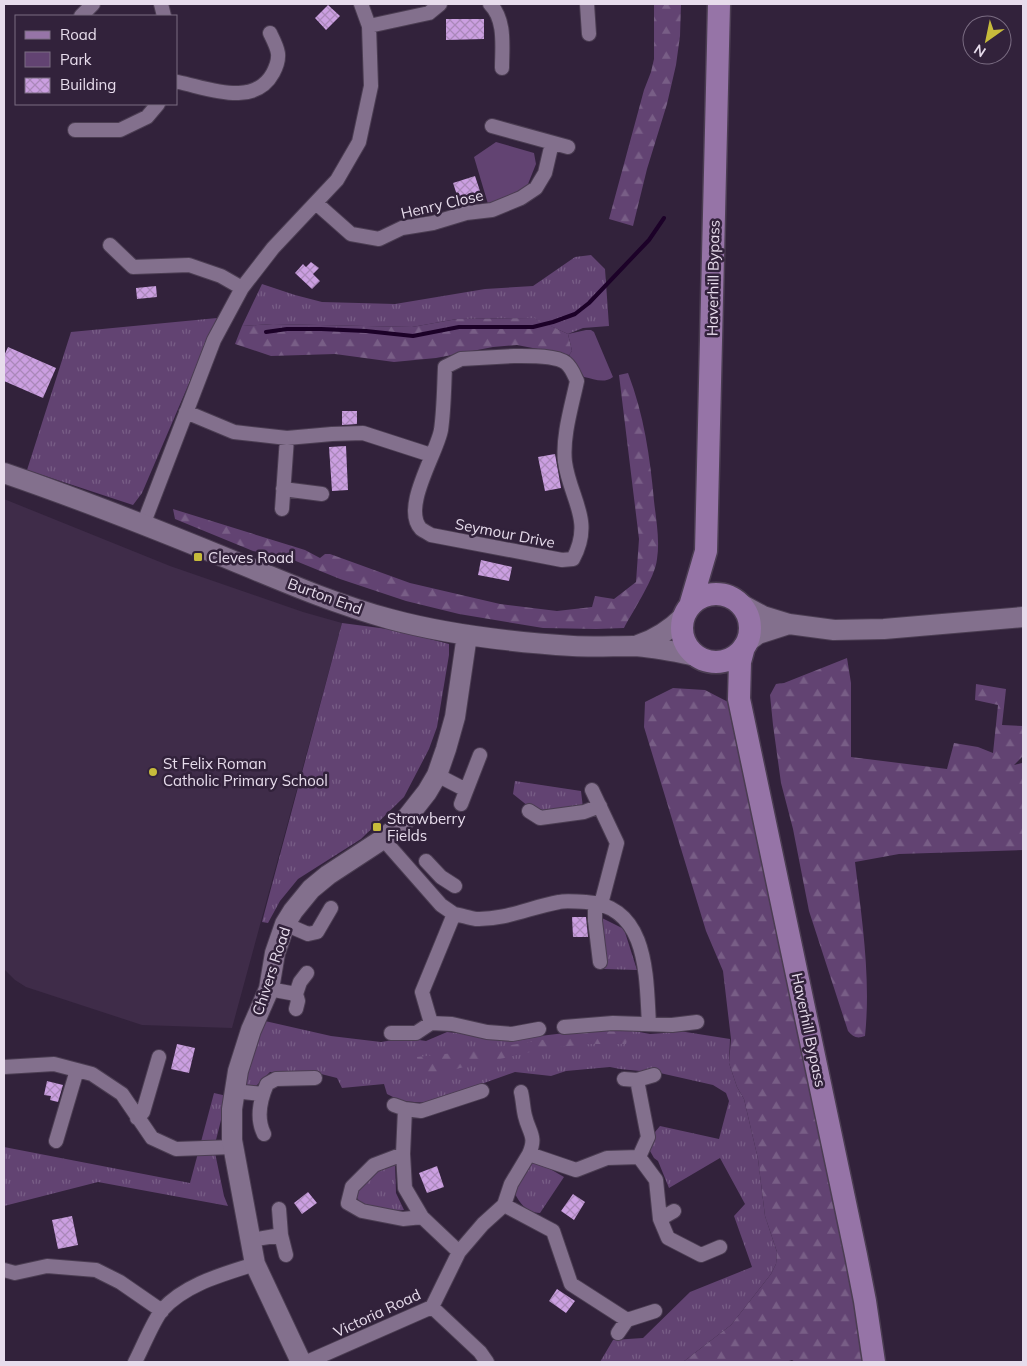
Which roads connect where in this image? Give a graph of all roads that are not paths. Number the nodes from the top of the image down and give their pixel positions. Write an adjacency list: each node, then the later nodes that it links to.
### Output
1 (93, 4): 7 (street)
2 (361, 4): 8 (street)
3 (440, 4): 8 (street)
4 (586, 4): 10 (street)
5 (719, 4): 29 (main road, Haverhill Bypass)
6 (494, 5): 11 (street)
7 (82, 15)
8 (369, 26): 18 (street)
9 (270, 33): 12 (street)
10 (589, 34)
11 (502, 68)
12 (178, 79)
13 (157, 105): 15 (street)
14 (492, 126): 16 (street)
15 (75, 130)
16 (552, 143): 17 (street); 18 (street, Henry Close)
17 (568, 147)
18 (316, 203): 20 (street)
19 (110, 245): 20 (street)
20 (242, 288): 21 (street)
21 (186, 412): 22 (street); 28 (street)
22 (287, 438): 23 (street); 25 (street)
23 (431, 455): 23 (street, Seymour Drive)
24 (4, 473): 28 (street, Burton End)
25 (283, 489): 26 (street); 27 (street)
26 (322, 494)
27 (282, 509)
28 (143, 525): 34 (street, Burton End)
29 (706, 552): 30 (main road, Haverhill Bypass); 31 (main road, Haverhill Bypass)
30 (734, 600): 31 (main road); 33 (street); 35 (main road)
31 (687, 611): 36 (street, Burton End); 37 (main road)
32 (1023, 617): 33 (street)
33 (789, 624): 35 (street)
34 (467, 634): 36 (street, Burton End); 40 (street, Chivers Road)
35 (745, 645): 37 (main road); 38 (main road, Haverhill Bypass)
36 (633, 646): 37 (street, Burton End)
37 (700, 658): 38 (main road, Haverhill Bypass)
38 (739, 698): 103 (main road, Haverhill Bypass)
39 (480, 755): 41 (street)
40 (437, 775): 41 (street); 46 (street, Chivers Road)
41 (466, 790): 43 (street)
42 (592, 790): 44 (street)
43 (461, 804)
44 (600, 806): 45 (street); 51 (street)
45 (529, 811)
46 (383, 839): 50 (street); 54 (street, Chivers Road)
47 (426, 861): 48 (street)
48 (441, 877): 49 (street); 50 (street)
49 (455, 886)
50 (427, 889): 53 (street)
51 (598, 903): 53 (street); 55 (street); 62 (street)
52 (331, 908): 54 (street)
53 (454, 914): 61 (street)
54 (285, 924): 57 (street, Chivers Road)
55 (600, 962)
56 (307, 973): 58 (street)
57 (269, 989): 58 (street); 71 (street, Chivers Road)
58 (296, 994): 59 (street)
59 (296, 1010)
60 (698, 1022): 62 (street)
61 (431, 1023): 64 (street); 65 (street)
62 (649, 1024): 63 (street)
63 (564, 1027)
64 (539, 1029)
65 (391, 1033)
66 (159, 1057): 75 (street)
67 (4, 1067): 68 (street)
68 (77, 1070): 75 (street); 77 (street)
69 (654, 1075): 81 (street)
70 (315, 1078): 74 (street)
71 (234, 1091): 74 (street); 78 (street, Chivers Road)
72 (482, 1091): 79 (street)
73 (521, 1092): 80 (street, Victoria Road)
74 (262, 1094): 76 (street)
75 (137, 1118): 78 (street)
76 (264, 1134)
77 (56, 1142)
78 (234, 1147): 88 (street, Chivers Road)
79 (403, 1154): 85 (street); 85 (street)
80 (529, 1154): 81 (street); 82 (street, Victoria Road)
81 (639, 1157): 86 (street)
82 (504, 1204): 90 (street, Victoria Road); 97 (street)
83 (280, 1209): 87 (street)
84 (674, 1211): 86 (street)
85 (422, 1217): 90 (street)
86 (660, 1220): 89 (street)
87 (281, 1235): 88 (street); 91 (street)
88 (250, 1240): 92 (street, Chivers Road)
89 (720, 1247)
90 (459, 1252): 94 (street, Victoria Road)
91 (286, 1255)
92 (255, 1264): 95 (street); 100 (street, Chivers Road)
93 (4, 1270): 95 (street)
94 (432, 1307): 101 (street, Victoria Road); 102 (street)
95 (162, 1311): 99 (street)
96 (655, 1311): 97 (street)
97 (627, 1320): 98 (street)
98 (618, 1332)
99 (135, 1362)
100 (301, 1362)
101 (307, 1362)
102 (487, 1362)
103 (874, 1362)

